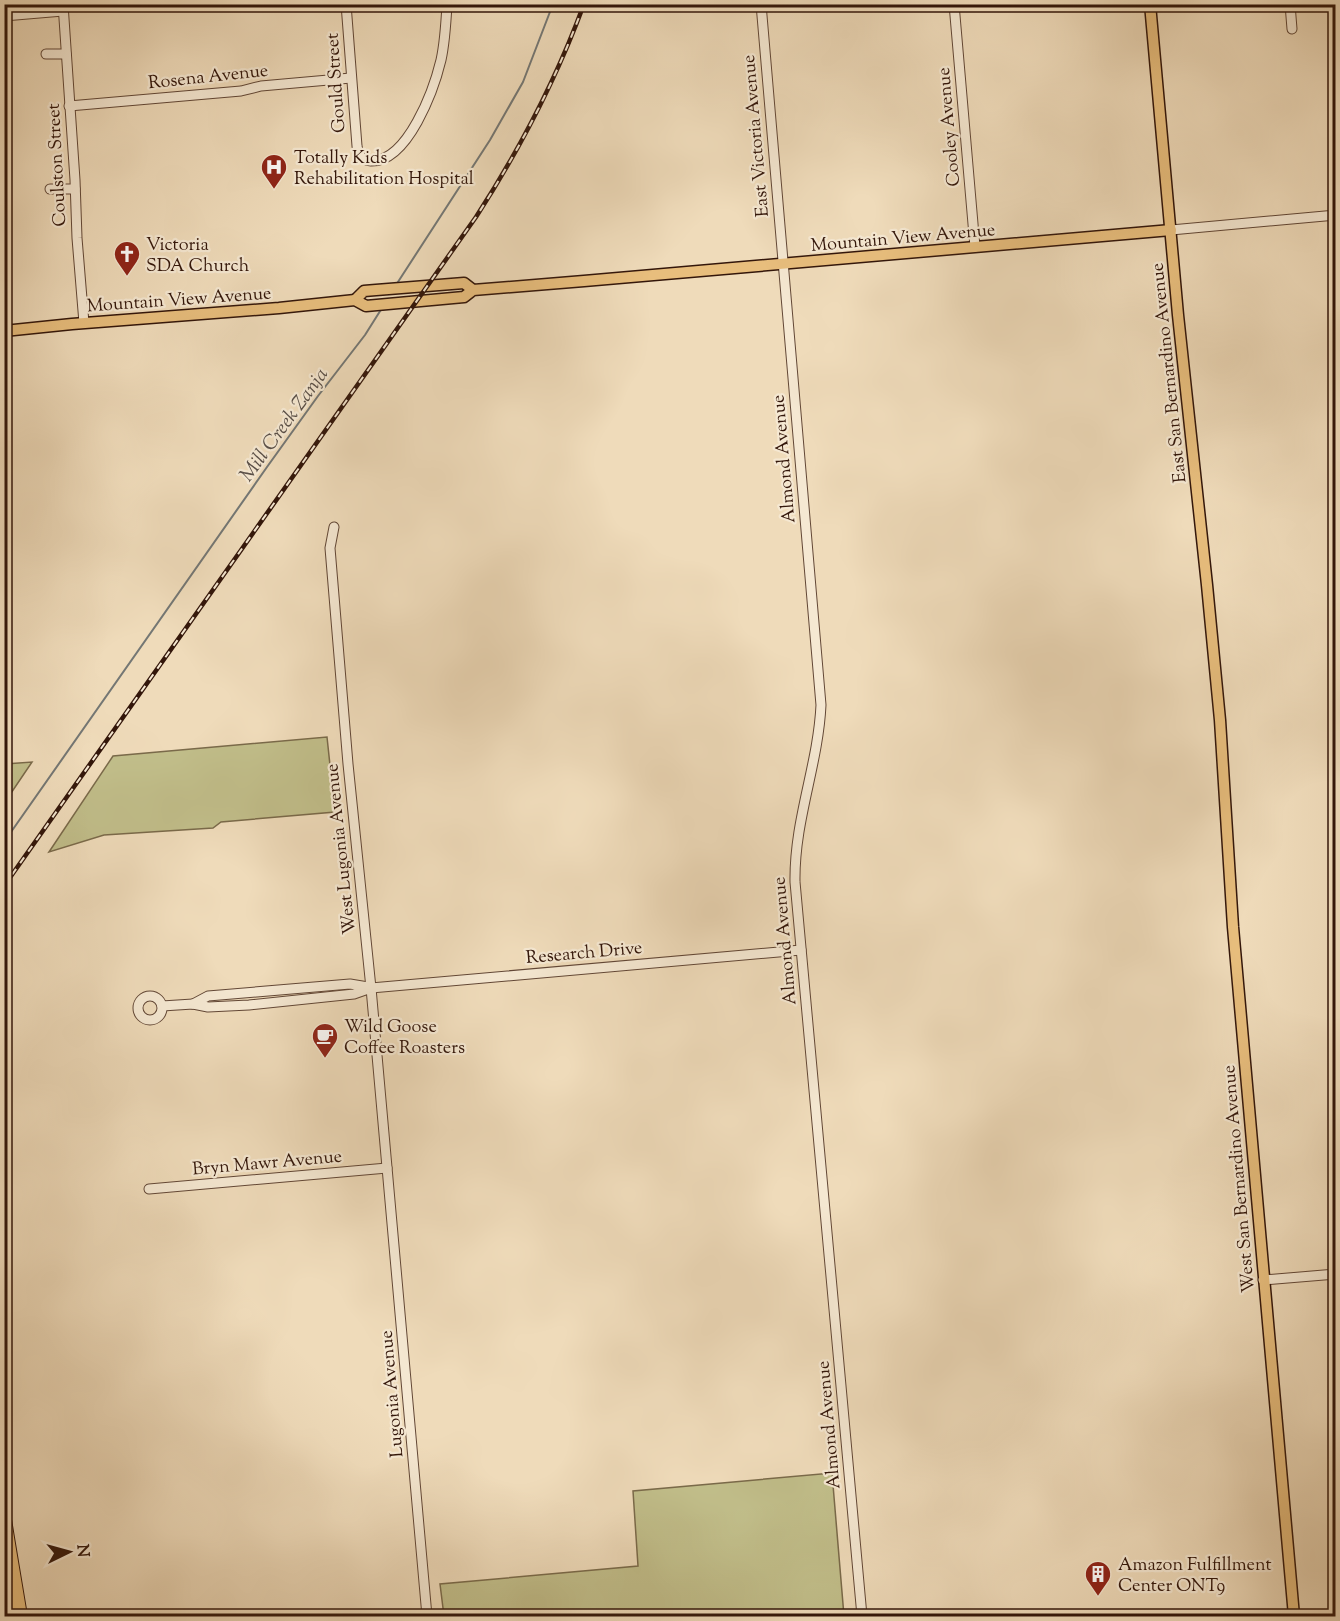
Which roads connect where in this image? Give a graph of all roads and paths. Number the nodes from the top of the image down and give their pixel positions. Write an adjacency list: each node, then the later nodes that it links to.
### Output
1 (346, 4): 12 (street, Gould Street)
2 (447, 4): 12 (street, Gould Street)
3 (761, 4): 19 (street, East Victoria Avenue)
4 (954, 4): 18 (street, Cooley Avenue)
5 (1150, 4): 17 (main road, East San Bernardino Avenue)
6 (1290, 4): 9 (street)
7 (63, 8): 8 (street); 11 (street, Coulston Street)
8 (4, 16)
9 (1292, 29)
10 (46, 54): 11 (street)
11 (66, 54): 13 (street, Coulston Street)
12 (351, 78): 13 (street, Rosena Avenue)
13 (69, 106): 15 (street, Coulston Street)
14 (50, 189): 15 (street)
15 (75, 189): 22 (street, Coulston Street)
16 (1335, 215): 17 (street, Mountain View Avenue)
17 (1171, 230): 18 (main road, Mountain View Avenue); 25 (main road, East San Bernardino Avenue)
18 (975, 247): 19 (main road, Mountain View Avenue)
19 (782, 264): 20 (main road, Mountain View Avenue); 26 (street, Almond Avenue)
20 (473, 290): 21 (main road, Mountain View Avenue); 21 (main road, Mountain View Avenue)
21 (355, 300): 22 (main road, Mountain View Avenue)
22 (84, 323): 23 (main road, Mountain View Avenue)
23 (4, 331)
24 (334, 527): 27 (street, West Lugonia Avenue)
25 (1221, 737): 32 (main road, West San Bernardino Avenue)
26 (801, 950): 27 (street, Research Drive); 36 (street, Almond Avenue)
27 (371, 988): 28 (street, Research Drive); 29 (street, West Lugonia Avenue)
28 (162, 1006)
29 (387, 1168): 30 (street, Bryn Mawr Avenue); 35 (street, Lugonia Avenue)
30 (149, 1189)
31 (1335, 1274): 32 (street)
32 (1263, 1280): 37 (main road, West San Bernardino Avenue)
33 (4, 1520): 34 (highway)
34 (20, 1617)
35 (427, 1617)
36 (862, 1617)
37 (1294, 1617)

